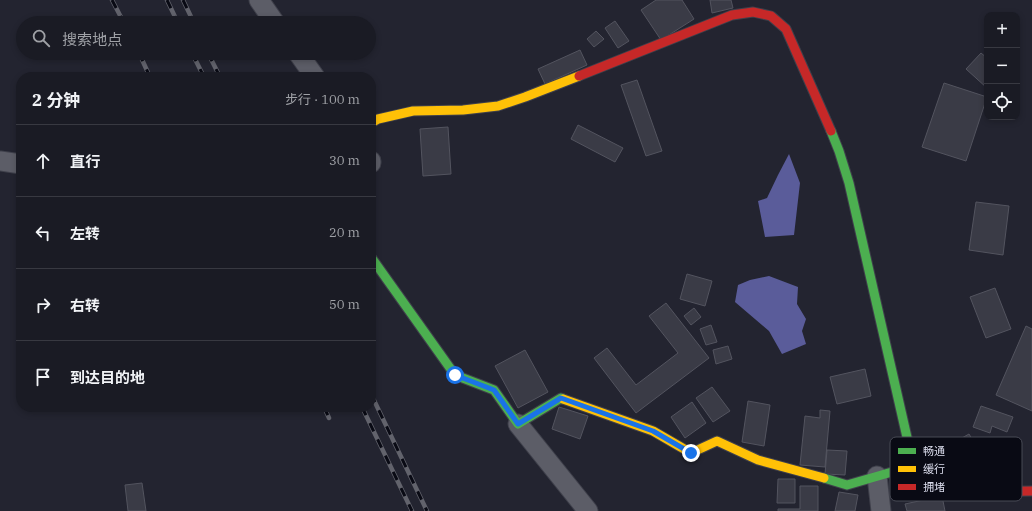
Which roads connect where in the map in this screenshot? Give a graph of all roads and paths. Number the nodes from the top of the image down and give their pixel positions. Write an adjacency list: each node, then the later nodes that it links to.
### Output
1 (259, 0): 3 (street)
2 (754, 6): 6 (street); 11 (street)
3 (270, 16)
4 (303, 60): 5 (street)
5 (311, 72)
6 (376, 120)
7 (0, 161): 8 (street)
8 (16, 163)
9 (376, 264): 10 (street)
10 (518, 424): 13 (street); 16 (street)
11 (907, 437)
12 (890, 472): 13 (street)
13 (877, 476): 17 (street)
14 (1022, 491): 15 (street)
15 (1032, 491)
16 (588, 511)
17 (881, 511)

